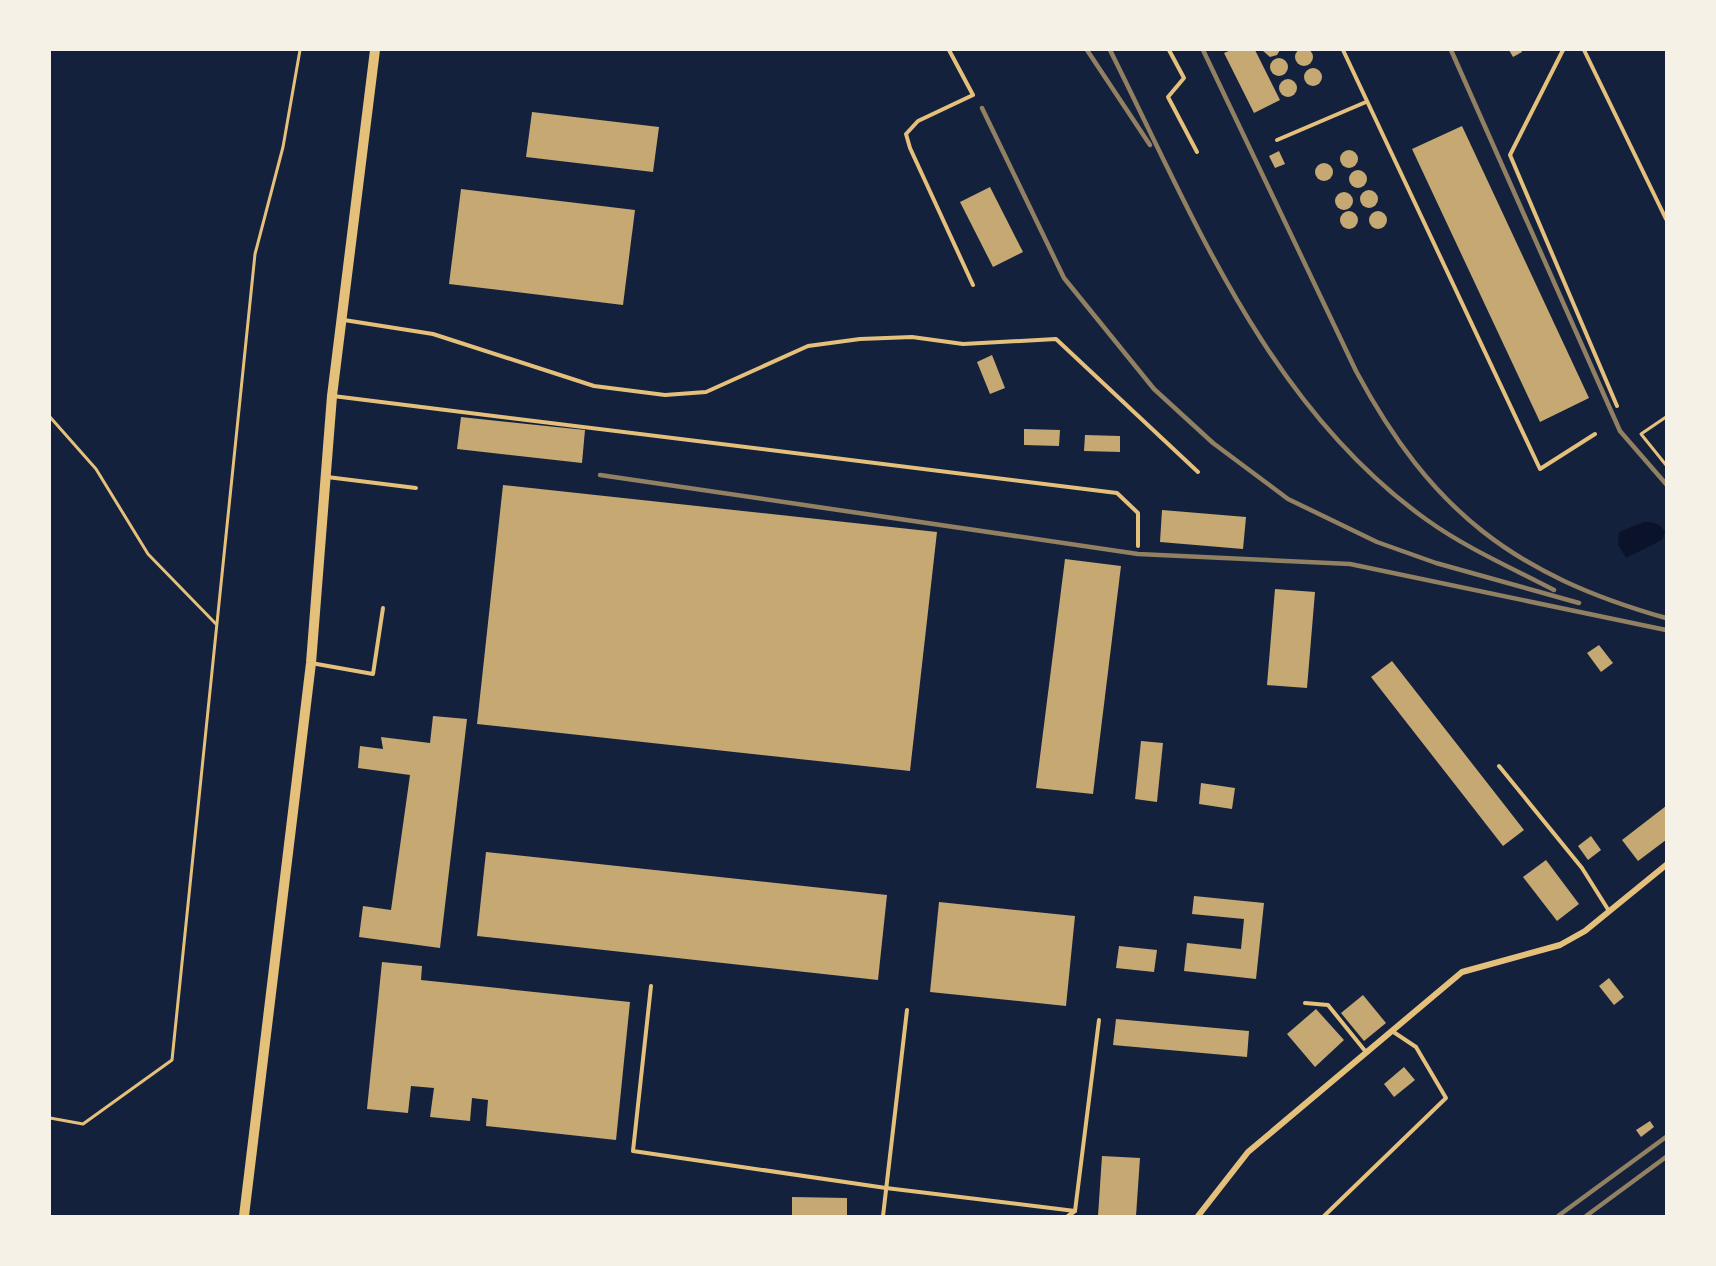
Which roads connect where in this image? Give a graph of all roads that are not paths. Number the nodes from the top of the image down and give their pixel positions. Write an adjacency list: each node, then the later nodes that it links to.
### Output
1 (375, 50): 12 (street)
2 (949, 50): 11 (lane)
3 (1169, 50): 9 (lane)
4 (1343, 50): 7 (lane)
5 (1563, 50): 14 (lane)
6 (1584, 50): 10 (lane)
7 (1366, 102): 8 (lane); 15 (lane)
8 (1277, 140)
9 (1197, 152)
10 (1666, 219)
11 (973, 285)
12 (343, 320): 13 (street); 16 (lane)
13 (332, 396): 17 (street); 19 (lane)
14 (1617, 406)
15 (1595, 434)
16 (1198, 472)
17 (327, 477): 18 (lane); 21 (street)
18 (416, 488)
19 (1138, 546)
20 (383, 608): 21 (lane)
21 (311, 663): 33 (street)
22 (1499, 766): 24 (lane)
23 (1666, 865): 24 (street)
24 (1610, 912): 29 (street)
25 (651, 986): 31 (lane)
26 (1305, 1003): 30 (lane)
27 (907, 1010): 31 (lane)
28 (1099, 1020): 32 (lane)
29 (1392, 1031): 30 (street); 37 (lane)
30 (1366, 1053): 36 (street)
31 (886, 1188): 32 (lane); 34 (lane)
32 (1075, 1211): 35 (lane)
33 (244, 1216)
34 (883, 1216)
35 (1068, 1216)
36 (1198, 1216)
37 (1324, 1216)

